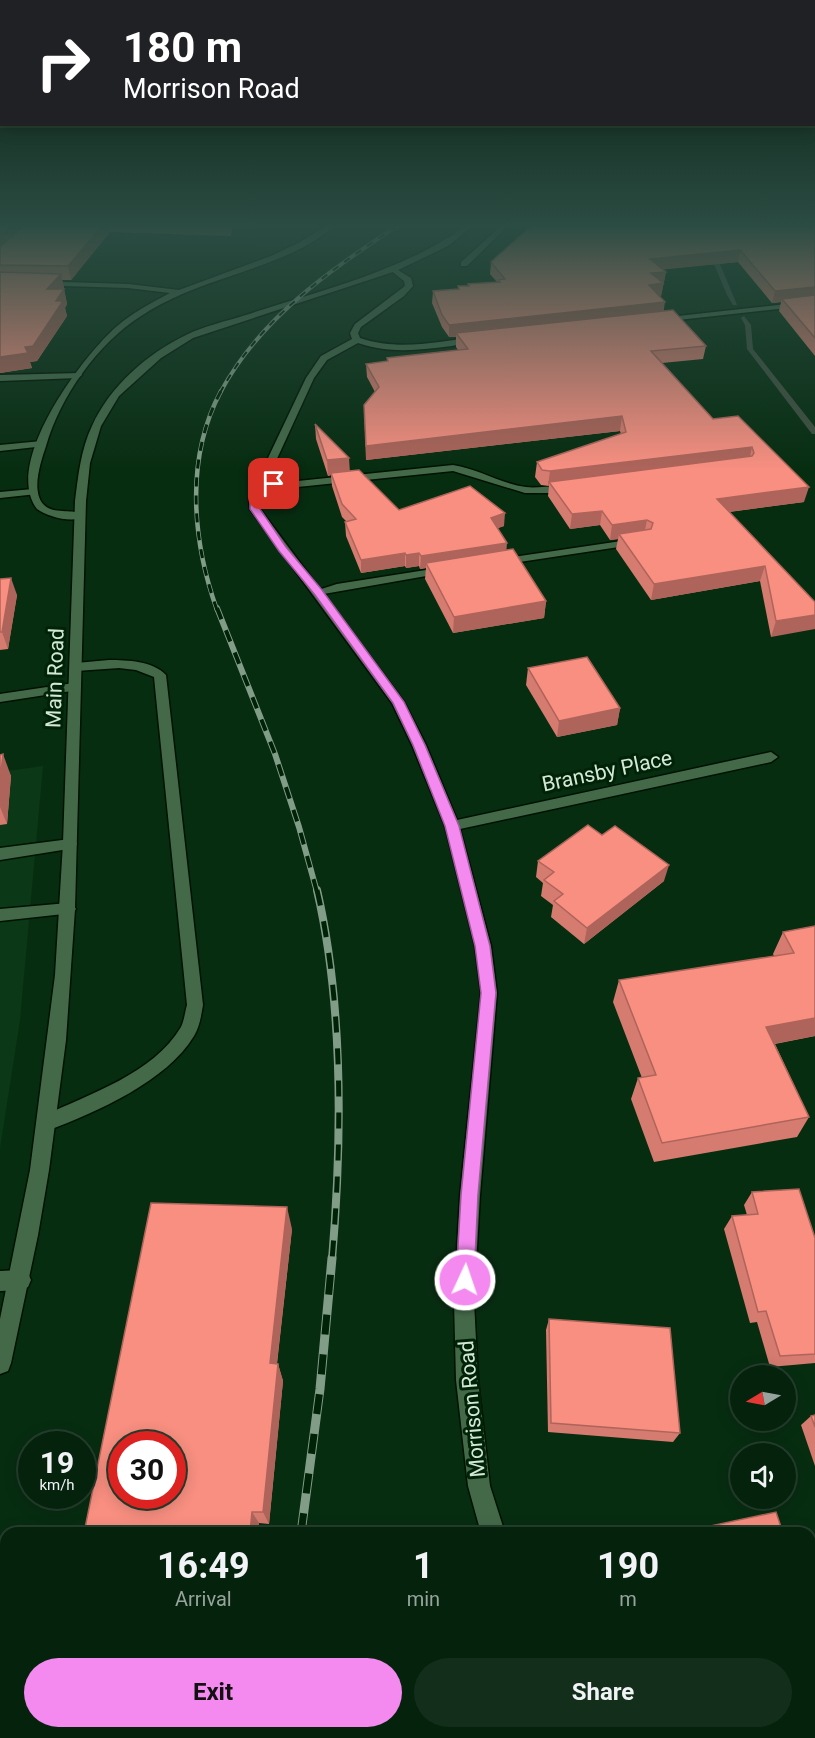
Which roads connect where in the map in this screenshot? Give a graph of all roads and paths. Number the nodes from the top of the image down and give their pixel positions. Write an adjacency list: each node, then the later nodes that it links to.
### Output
1 (151, 307): 8 (street)
2 (275, 307): 16 (street, Main Road)
3 (383, 307): 7 (street)
4 (777, 307): 5 (street)
5 (650, 321)
6 (485, 339): 7 (street)
7 (357, 340): 12 (street, Morrison Road)
8 (78, 375): 9 (street); 10 (street)
9 (0, 378)
10 (42, 444): 11 (street); 14 (street)
11 (0, 448)
12 (261, 484): 13 (street); 20 (street, Morrison Road)
13 (582, 487)
14 (33, 492): 15 (street); 16 (street)
15 (0, 495)
16 (80, 516): 21 (street, Main Road)
17 (645, 540): 18 (street)
18 (491, 563)
19 (455, 569): 20 (street)
20 (318, 592): 25 (street, Morrison Road)
21 (76, 667): 22 (street, Main Road); 30 (street)
22 (74, 687): 23 (street); 26 (street, Main Road)
23 (0, 698)
24 (771, 757): 25 (street, Bransby Place)
25 (452, 826): 34 (street, Morrison Road)
26 (70, 844): 27 (street); 28 (street, Main Road)
27 (0, 854)
28 (68, 909): 29 (street); 30 (street, Main Road)
29 (0, 915)
30 (49, 1122): 31 (street, Main Road)
31 (21, 1280): 32 (street); 33 (street, Main Road)
32 (0, 1281)
33 (0, 1363)
34 (491, 1527)

